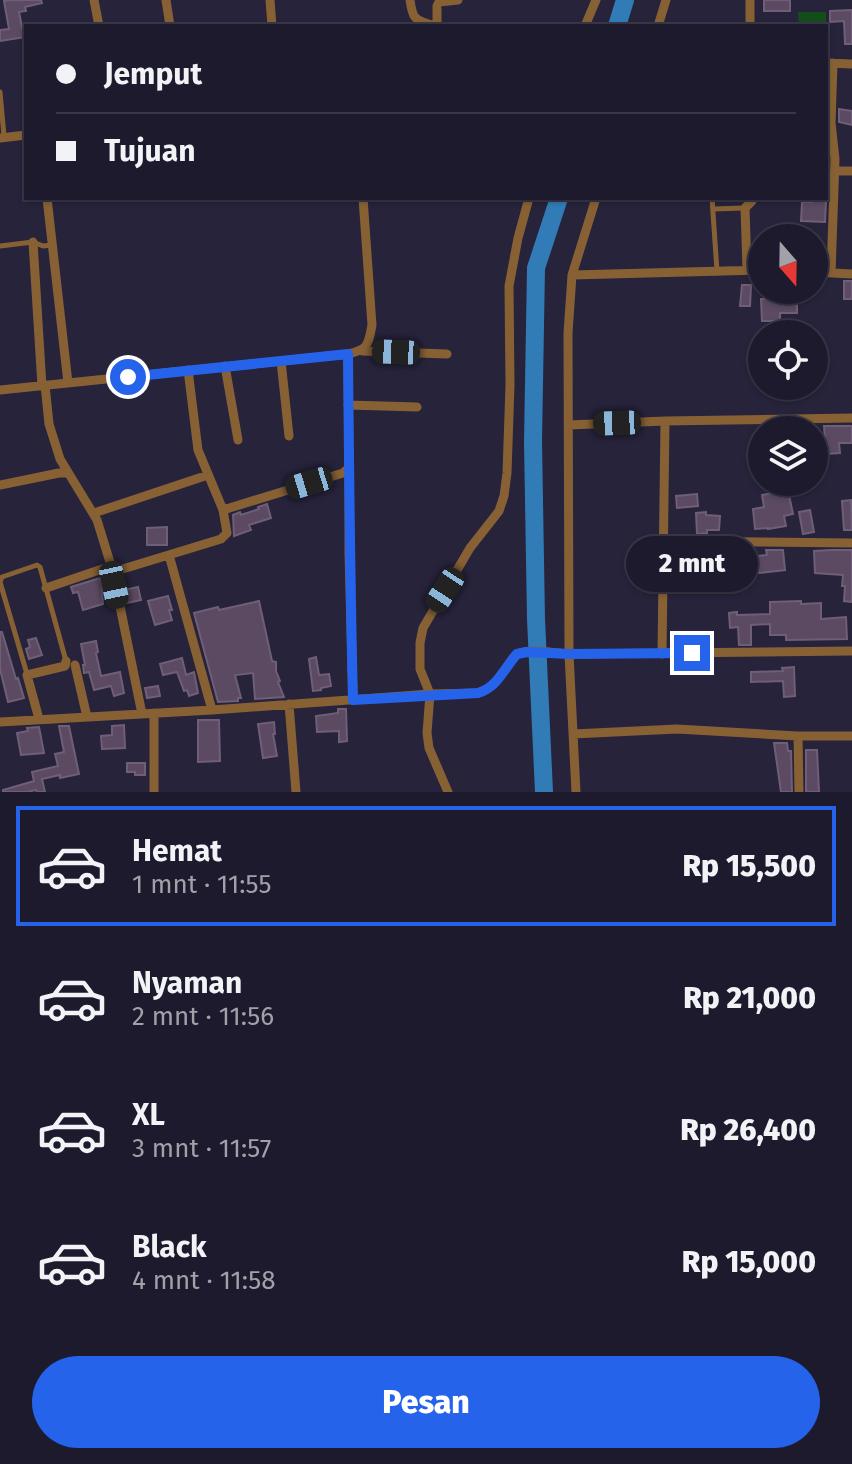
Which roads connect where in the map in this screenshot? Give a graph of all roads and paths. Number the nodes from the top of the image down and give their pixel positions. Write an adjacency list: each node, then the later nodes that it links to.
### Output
1 (94, 0): 9 (street)
2 (166, 0): 10 (street)
3 (270, 0): 11 (street)
4 (410, 0): 12 (street)
5 (458, 0): 13 (street)
6 (596, 0): 14 (street)
7 (666, 0): 15 (street)
8 (750, 0): 16 (street)
9 (99, 24)
10 (170, 24)
11 (272, 24)
12 (428, 24)
13 (436, 24)
14 (586, 24)
15 (659, 24)
16 (750, 24)
17 (830, 63): 18 (street); 22 (street)
18 (852, 64)
19 (0, 92): 21 (lane)
20 (24, 135): 21 (street)
21 (2, 137)
22 (835, 171): 23 (street); 38 (street)
23 (852, 171)
24 (47, 200): 33 (street)
25 (363, 200): 41 (street)
26 (528, 200): 73 (street)
27 (595, 200): 40 (street)
28 (712, 200): 31 (lane)
29 (752, 200): 30 (street)
30 (745, 208): 31 (lane); 35 (street)
31 (713, 209): 36 (lane)
32 (33, 242): 33 (lane); 34 (lane); 48 (street)
33 (52, 245): 47 (street)
34 (0, 246)
35 (747, 269): 36 (street)
36 (717, 271): 40 (street)
37 (828, 273): 38 (street)
38 (831, 273): 39 (street)
39 (852, 274)
40 (572, 275): 54 (street)
41 (362, 351): 42 (street); 43 (street)
42 (348, 354): 44 (street); 50 (street)
43 (447, 354)
44 (281, 361): 45 (street); 55 (street)
45 (225, 366): 46 (street); 56 (street)
46 (188, 370): 47 (street); 59 (street)
47 (68, 383): 48 (street)
48 (44, 386): 49 (street); 58 (street)
49 (0, 390)
50 (348, 405): 51 (street); 57 (street)
51 (417, 407)
52 (852, 418): 53 (street)
53 (665, 421): 54 (street); 63 (street)
54 (569, 425): 69 (street)
55 (289, 436)
56 (238, 440)
57 (349, 468): 61 (street); 74 (street)
58 (67, 473): 60 (street); 62 (street)
59 (208, 475): 61 (street); 62 (street)
60 (0, 485)
61 (223, 510): 65 (street)
62 (94, 513): 66 (street)
63 (663, 541): 64 (street); 70 (street)
64 (852, 543)
65 (169, 555): 66 (street); 76 (street)
66 (112, 569): 67 (street); 78 (street)
67 (46, 588): 71 (lane); 72 (lane)
68 (852, 651): 70 (street)
69 (569, 654): 70 (street); 73 (street); 82 (street)
70 (662, 654)
71 (70, 663): 72 (street); 79 (street)
72 (27, 675): 80 (street)
73 (430, 694): 74 (street); 87 (street)
74 (353, 700): 75 (street)
75 (289, 704): 76 (street); 86 (street)
76 (212, 710): 77 (street)
77 (154, 713): 78 (street); 85 (street)
78 (142, 714): 79 (street)
79 (87, 717): 80 (street)
80 (39, 719): 81 (street)
81 (0, 722)
82 (573, 734): 83 (street); 88 (street)
83 (798, 736): 84 (street); 89 (street)
84 (852, 736)
85 (154, 792)
86 (296, 792)
87 (448, 792)
88 (576, 792)
89 (799, 792)

